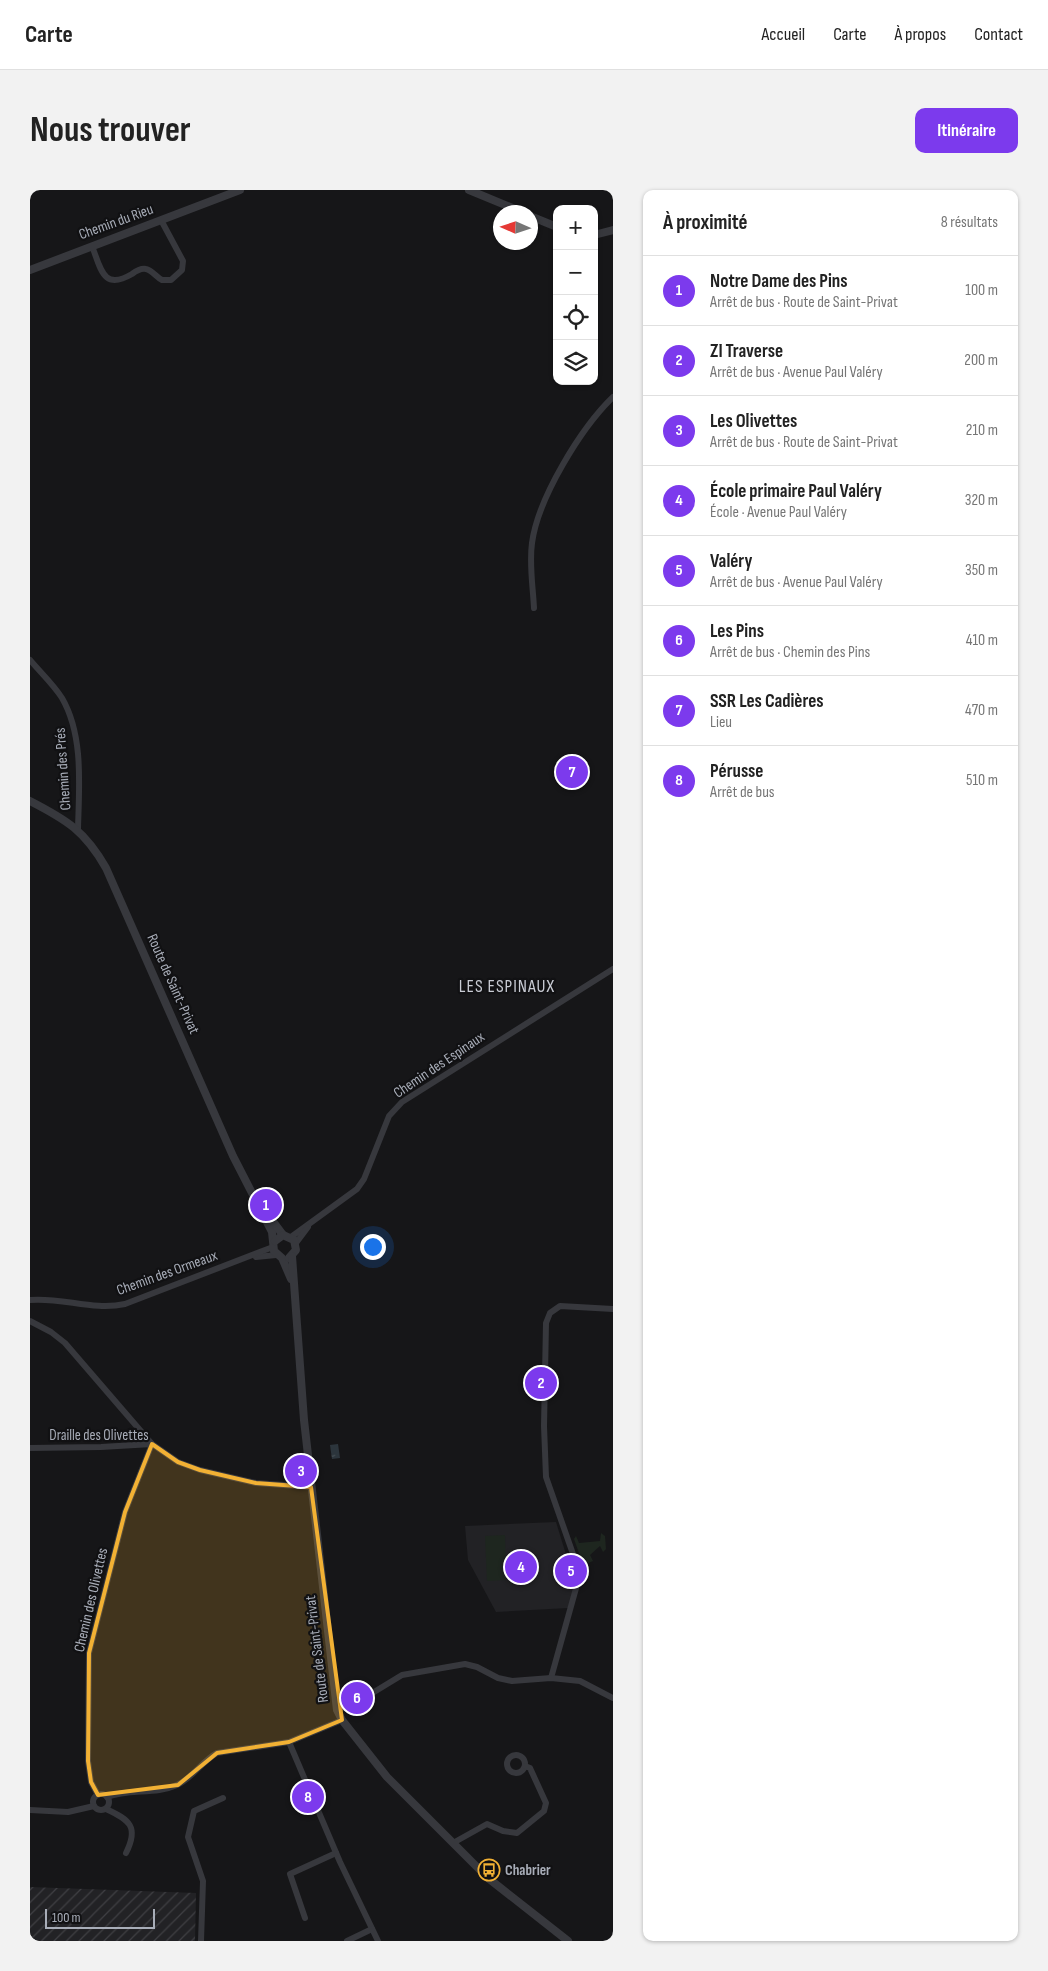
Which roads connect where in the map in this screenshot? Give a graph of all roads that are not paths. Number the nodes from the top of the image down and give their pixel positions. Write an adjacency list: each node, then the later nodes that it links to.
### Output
1 (240, 190): 5 (street, Chemin du Rieu)
2 (469, 190): 3 (street)
3 (505, 205)
4 (538, 219): 6 (street)
5 (161, 220): 9 (street, Chemin du Rieu); 9 (street)
6 (553, 225)
7 (613, 230): 8 (street)
8 (598, 234)
9 (92, 246): 10 (street, Chemin du Rieu)
10 (30, 270)
11 (613, 396): 12 (street)
12 (534, 608)
13 (30, 660): 15 (street, Chemin des Prés)
14 (30, 801): 15 (street, Route de Saint-Privat)
15 (78, 830): 17 (street, Route de Saint-Privat)
16 (613, 969): 19 (street, Chemin des Espinaux)
17 (260, 1205): 18 (street, Route de Saint-Privat); 20 (street, Route de Saint-Privat)
18 (283, 1235): 19 (street); 20 (street)
19 (294, 1240): 21 (street, Route de Saint-Privat)
20 (276, 1250): 21 (street); 22 (street, Route de Saint-Privat); 23 (street, Chemin des Ormeaux)
21 (292, 1256): 22 (street, Route de Saint-Privat)
22 (294, 1289): 28 (street, Route de Saint-Privat)
23 (30, 1300)
24 (613, 1309): 29 (street)
25 (30, 1321): 26 (street)
26 (152, 1444): 27 (street, Draille des Olivettes); 28 (street, Draille des Olivettes); 35 (street, Chemin des Olivettes)
27 (30, 1448)
28 (311, 1487): 31 (street, Route de Saint-Privat)
29 (551, 1678): 30 (street); 31 (street)
30 (613, 1698)
31 (338, 1710): 32 (street, Route de Saint-Privat)
32 (342, 1720): 33 (street); 41 (street, Route de Saint-Privat)
33 (288, 1742): 36 (street); 43 (street)
34 (525, 1766): 41 (street)
35 (98, 1795): 36 (street); 38 (street)
36 (107, 1797): 39 (street)
37 (223, 1798): 46 (street)
38 (94, 1806): 39 (street); 40 (street)
39 (106, 1809): 42 (street)
40 (30, 1810)
41 (453, 1843): 49 (street, Route de Saint-Privat)
42 (126, 1853)
43 (336, 1853): 44 (street); 45 (street)
44 (305, 1918)
45 (372, 1929): 47 (street); 48 (street)
46 (202, 1941)
47 (347, 1941)
48 (378, 1941)
49 (568, 1941)

